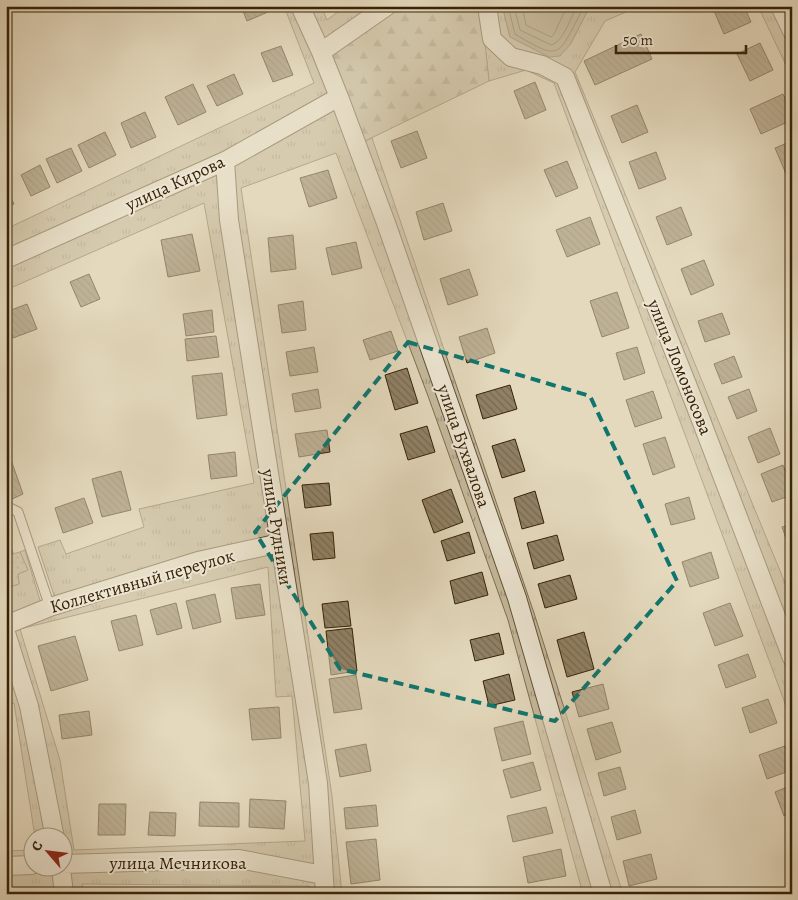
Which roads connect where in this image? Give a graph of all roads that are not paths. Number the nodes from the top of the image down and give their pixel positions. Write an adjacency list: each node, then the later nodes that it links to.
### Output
1 (300, 6): 6 (street, улица Бухвалова)
2 (387, 6): 6 (street)
3 (487, 6): 15 (street, улица Ломоносова)
4 (780, 6): 5 (street)
5 (792, 31)
6 (321, 52): 7 (street, улица Бухвалова)
7 (340, 97): 8 (street, улица Кирова); 24 (street, улица Бухвалова)
8 (225, 160): 9 (street, улица Кирова); 11 (street, улица Рудники)
9 (6, 259)
10 (6, 506): 12 (lane)
11 (280, 543): 12 (street, Коллективный переулок); 20 (street, улица Рудники)
12 (50, 607): 13 (street, Коллективный переулок)
13 (6, 625)
14 (6, 633): 16 (street)
15 (792, 658)
16 (54, 828)
17 (22, 865): 18 (street)
18 (6, 866)
19 (72, 866): 20 (street, улица Мечникова)
20 (323, 875): 23 (street, улица Рудники)
21 (63, 878): 22 (street)
22 (64, 894)
23 (325, 894)
24 (603, 894)

